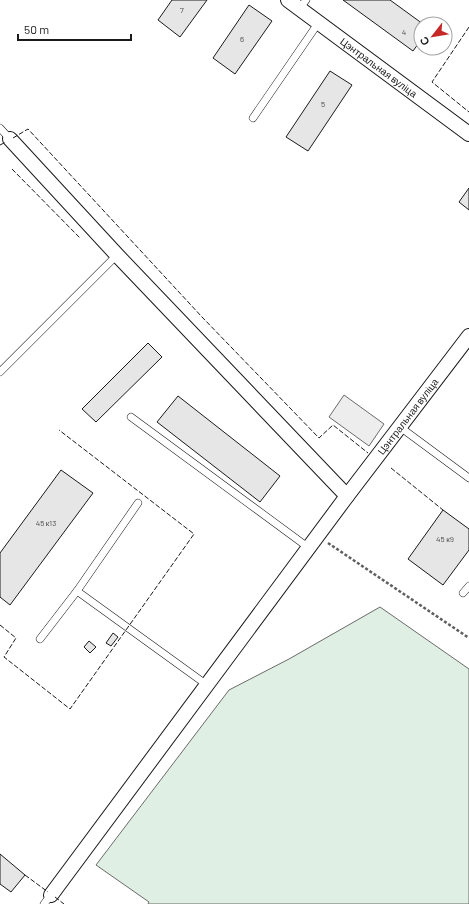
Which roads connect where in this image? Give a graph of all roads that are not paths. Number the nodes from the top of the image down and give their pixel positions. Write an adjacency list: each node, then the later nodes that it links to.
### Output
1 (288, 0): 2 (street, Цэнтральная вуліца)
2 (303, 4): 3 (street, Цэнтральная вуліца)
3 (319, 22): 4 (lane); 6 (street, Цэнтральная вуліца)
4 (253, 118)
5 (0, 128): 7 (lane)
6 (469, 134)
7 (10, 139): 8 (street)
8 (117, 256): 10 (lane); 14 (street)
9 (469, 336): 12 (street, Цэнтральная вуліца)
10 (0, 372)
11 (131, 417): 16 (lane)
12 (400, 427): 13 (lane); 14 (street, Цэнтральная вуліца)
13 (469, 478)
14 (347, 496): 16 (street, Цэнтральная вуліца)
15 (138, 503): 18 (lane)
16 (309, 548): 21 (street, Цэнтральная вуліца)
17 (469, 586): 19 (lane)
18 (76, 591): 20 (lane); 21 (lane)
19 (463, 593)
20 (40, 639)
21 (207, 685): 22 (street, Цэнтральная вуліца)
22 (48, 899)

